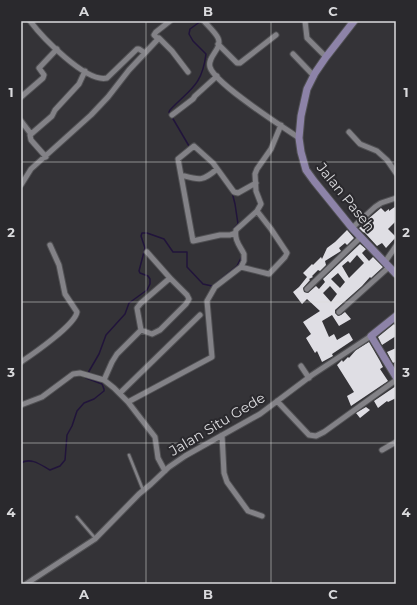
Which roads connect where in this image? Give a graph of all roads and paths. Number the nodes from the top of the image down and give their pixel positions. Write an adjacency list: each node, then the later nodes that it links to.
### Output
1 (30, 21): 9 (street)
2 (170, 21): 7 (street)
3 (305, 21): 12 (street)
4 (354, 21): 12 (street, Jalan Paseh)
5 (205, 22): 8 (street)
6 (276, 35): 8 (street)
7 (158, 39): 10 (street); 14 (street)
8 (218, 44): 15 (street)
9 (57, 49): 13 (street); 17 (street)
10 (145, 53): 13 (street); 24 (street)
11 (293, 54): 16 (street)
12 (326, 57): 16 (street, Jalan Paseh)
13 (84, 72): 22 (street)
14 (188, 72)
15 (217, 76): 18 (street); 20 (street)
16 (314, 76): 23 (street, Jalan Paseh)
17 (21, 97)
18 (172, 115)
19 (21, 122): 22 (street)
20 (281, 125): 23 (street); 28 (street)
21 (349, 132): 26 (street)
22 (31, 134): 24 (street)
23 (299, 138): 32 (street, Jalan Paseh)
24 (46, 157): 29 (street)
25 (216, 170): 27 (street); 27 (street); 28 (street)
26 (396, 173)
27 (181, 175): 33 (street)
28 (256, 183): 31 (street)
29 (21, 185)
30 (396, 198): 32 (street)
31 (257, 211): 33 (street); 39 (street)
32 (352, 228): 34 (street, Jalan Paseh)
33 (234, 234): 39 (street)
34 (361, 237): 38 (street, Jalan Paseh); 42 (street)
35 (50, 245): 48 (street)
36 (396, 246): 38 (street)
37 (147, 252): 41 (street)
38 (387, 264): 40 (street, Jalan Paseh); 43 (street)
39 (241, 267): 55 (street)
40 (396, 274)
41 (170, 278): 46 (street); 46 (street)
42 (307, 289)
43 (339, 312)
44 (200, 315): 53 (street)
45 (396, 316): 47 (street)
46 (141, 330): 52 (street)
47 (371, 336): 50 (street, Jalan Situ Gede); 51 (street)
48 (21, 362)
49 (301, 366): 50 (street)
50 (309, 378): 54 (street, Jalan Situ Gede)
51 (396, 379): 54 (street)
52 (104, 380): 53 (street); 56 (street)
53 (120, 393): 55 (street)
54 (277, 401): 57 (street, Jalan Situ Gede)
55 (128, 402): 61 (street)
56 (21, 405)
57 (222, 435): 61 (street, Jalan Situ Gede); 63 (street)
58 (396, 442): 59 (street)
59 (382, 450)
60 (129, 455): 62 (lane)
61 (165, 471): 62 (street, Jalan Situ Gede)
62 (143, 490): 65 (street, Jalan Situ Gede)
63 (262, 516)
64 (77, 517): 65 (lane)
65 (95, 539): 66 (street, Jalan Situ Gede)
66 (26, 584)

